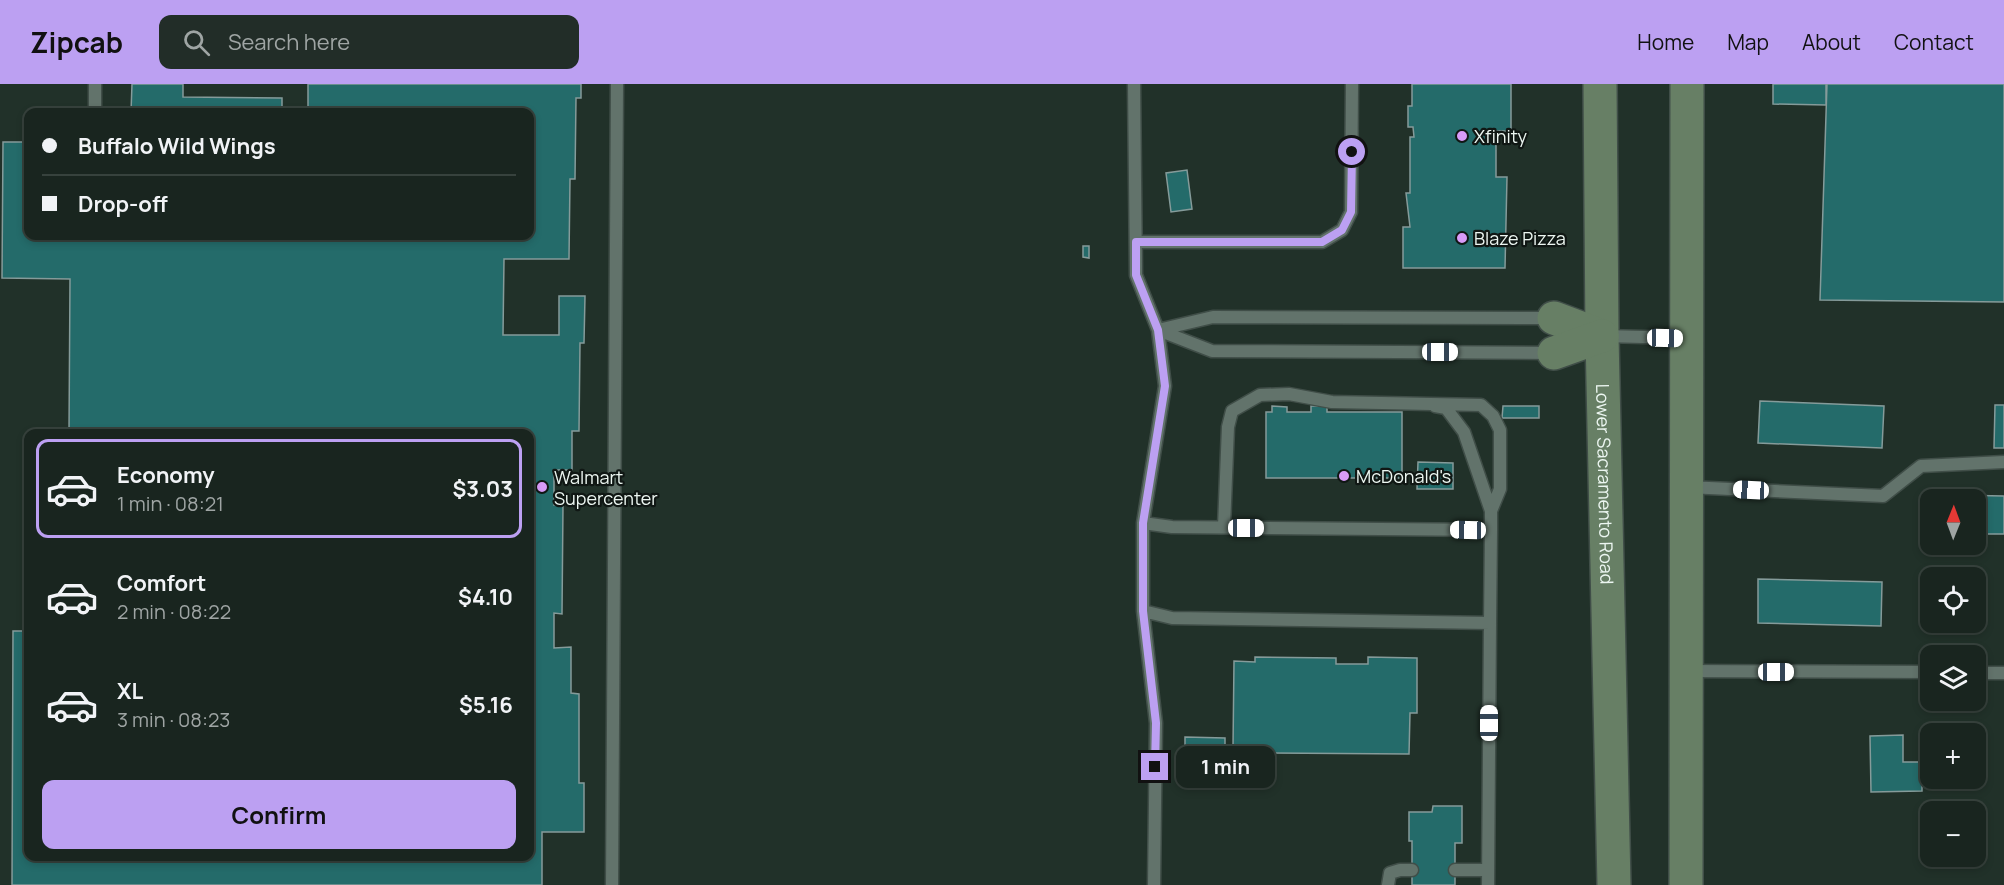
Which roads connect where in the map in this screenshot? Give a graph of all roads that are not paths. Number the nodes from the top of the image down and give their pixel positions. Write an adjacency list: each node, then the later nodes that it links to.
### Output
1 (95, 84): 8 (lane)
2 (617, 84): 31 (lane)
3 (1134, 84): 9 (lane)
4 (1352, 84): 9 (lane)
5 (1595, 84): 7 (main road, Lower Sacramento Road)
6 (1688, 84): 13 (main road)
7 (1600, 100): 12 (main road, Lower Sacramento Road)
8 (95, 108)
9 (1136, 242): 11 (lane)
10 (1554, 318): 11 (lane); 12 (main road)
11 (1158, 330): 14 (lane); 19 (lane)
12 (1602, 336): 13 (lane); 14 (main road); 35 (main road, Lower Sacramento Road)
13 (1685, 338): 17 (main road)
14 (1554, 353)
15 (1425, 404): 18 (lane); 18 (lane); 20 (lane)
16 (2004, 462): 17 (lane)
17 (1686, 486): 24 (main road)
18 (1491, 511): 21 (lane)
19 (1143, 523): 20 (lane); 22 (lane)
20 (1224, 528): 21 (lane)
21 (1491, 530): 23 (lane)
22 (1143, 611): 23 (lane); 32 (lane)
23 (1490, 623): 30 (lane)
24 (1688, 671): 25 (lane); 36 (main road)
25 (1920, 672)
26 (1986, 673): 27 (lane)
27 (2004, 673)
28 (1412, 870): 33 (lane)
29 (1455, 870): 30 (lane)
30 (1488, 870): 34 (lane)
31 (612, 885)
32 (1154, 885)
33 (1388, 885)
34 (1488, 885)
35 (1614, 885)
36 (1686, 885)

